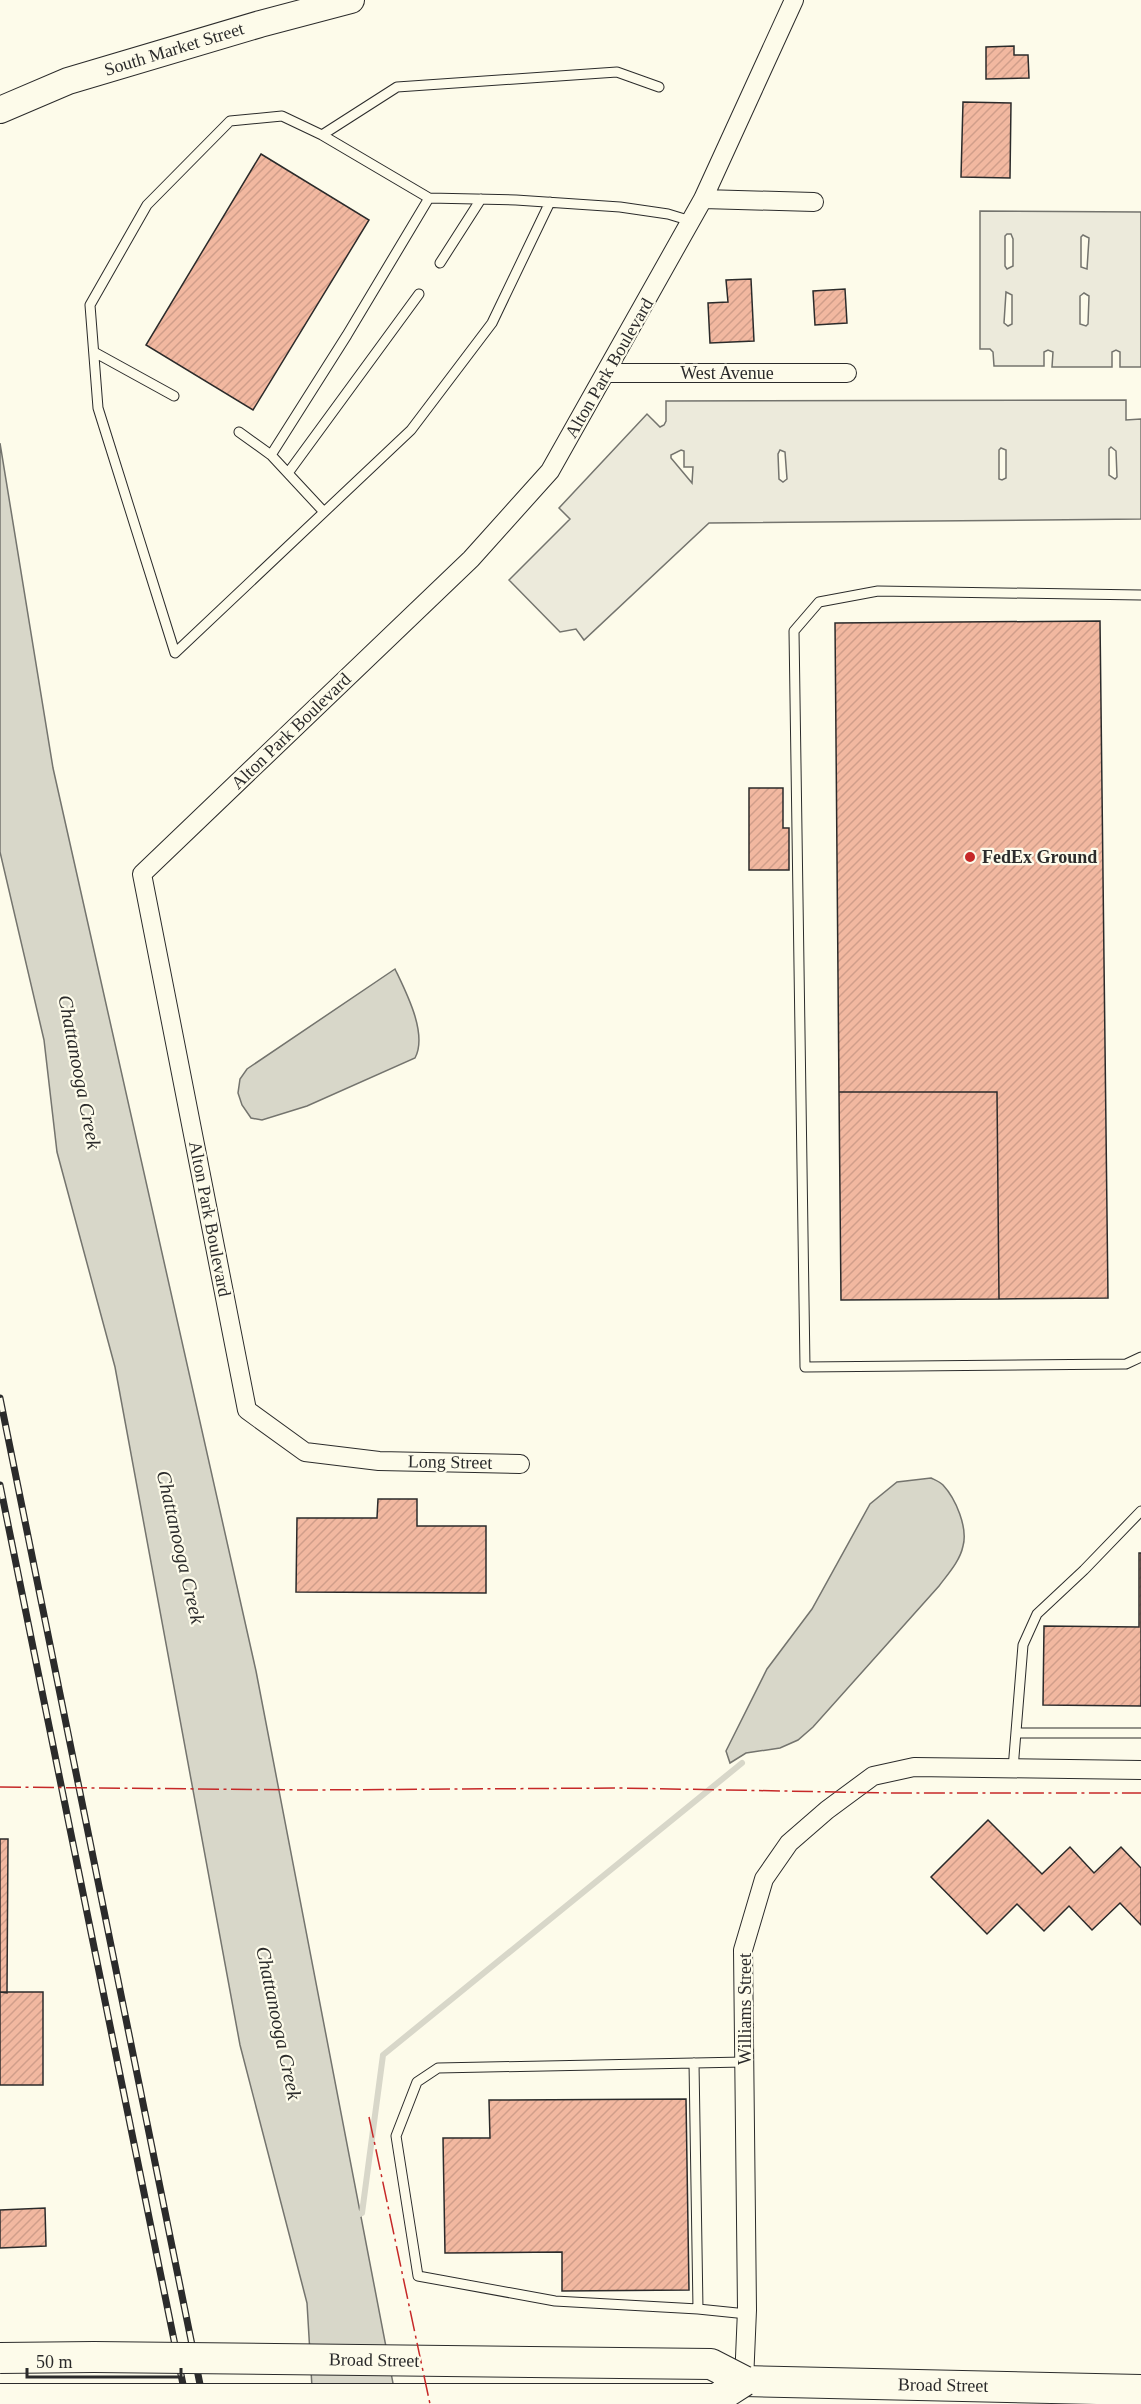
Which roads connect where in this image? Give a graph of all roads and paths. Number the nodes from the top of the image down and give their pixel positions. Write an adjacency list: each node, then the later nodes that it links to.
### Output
1 (351, 0): 4 (main road, South Market Street)
2 (794, 0): 8 (street, Alton Park Boulevard)
3 (659, 87): 5 (lane)
4 (0, 110)
5 (322, 135): 6 (lane); 14 (lane)
6 (429, 198): 7 (lane); 19 (lane)
7 (481, 199): 9 (lane); 12 (lane)
8 (703, 199): 10 (street); 11 (street, Alton Park Boulevard)
9 (550, 202): 11 (lane); 21 (lane)
10 (814, 202)
11 (691, 221): 15 (street, Alton Park Boulevard)
12 (440, 263)
13 (419, 294): 20 (lane)
14 (94, 352): 17 (lane); 21 (lane)
15 (607, 373): 16 (street, West Avenue); 24 (street, Alton Park Boulevard)
16 (847, 374)
17 (174, 396)
18 (238, 432): 19 (lane)
19 (271, 455): 20 (lane)
20 (288, 473): 21 (lane)
21 (324, 513)
22 (1141, 595): 23 (lane)
23 (1141, 1357)
24 (379, 1461): 25 (street, Long Street)
25 (520, 1464)
26 (1141, 1511): 27 (lane)
27 (1016, 1732): 28 (lane); 29 (lane)
28 (1141, 1733)
29 (1013, 1769): 30 (street, Williams Street); 31 (street, Williams Street)
30 (1141, 1770)
31 (744, 2062): 32 (lane); 34 (street, Williams Street)
32 (694, 2063): 33 (lane); 33 (lane)
33 (698, 2309): 34 (lane)
34 (747, 2314): 36 (street, Williams Street)
35 (0, 2358): 36 (main road, Broad Street, bridge)
36 (744, 2381): 37 (main road, Broad Street); 38 (main road, bridge)
37 (1141, 2390)
38 (0, 2399)

